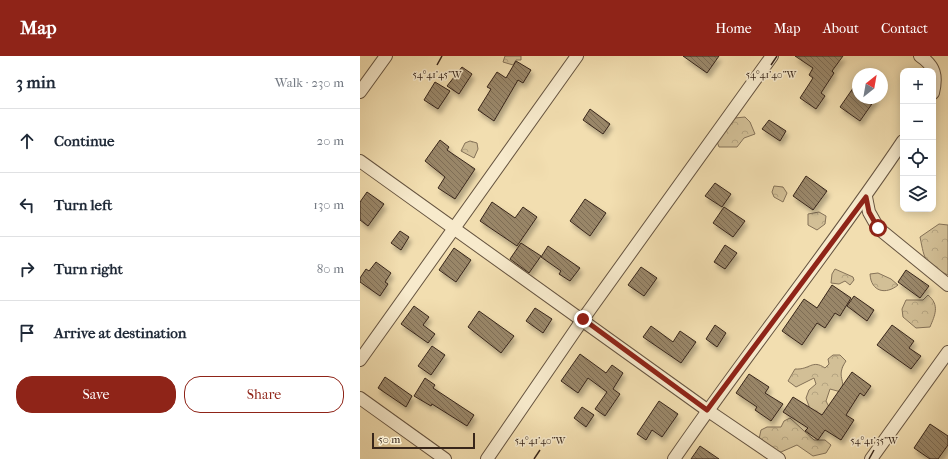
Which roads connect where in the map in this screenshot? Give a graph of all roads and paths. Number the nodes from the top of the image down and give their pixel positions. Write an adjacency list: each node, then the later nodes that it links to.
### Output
1 (386, 56): 6 (street)
2 (577, 56): 10 (street)
3 (772, 56): 12 (street)
4 (920, 56): 5 (street)
5 (934, 68)
6 (360, 92)
7 (900, 146): 9 (street)
8 (360, 160): 10 (street)
9 (866, 197): 11 (street); 16 (street)
10 (455, 228): 12 (street); 14 (street)
11 (948, 285)
12 (583, 319): 16 (street); 18 (street)
13 (948, 352): 21 (street)
14 (360, 360)
15 (360, 398): 17 (street)
16 (707, 410): 19 (street); 20 (street)
17 (445, 459)
18 (487, 459)
19 (674, 459)
20 (779, 459)
21 (871, 459)

